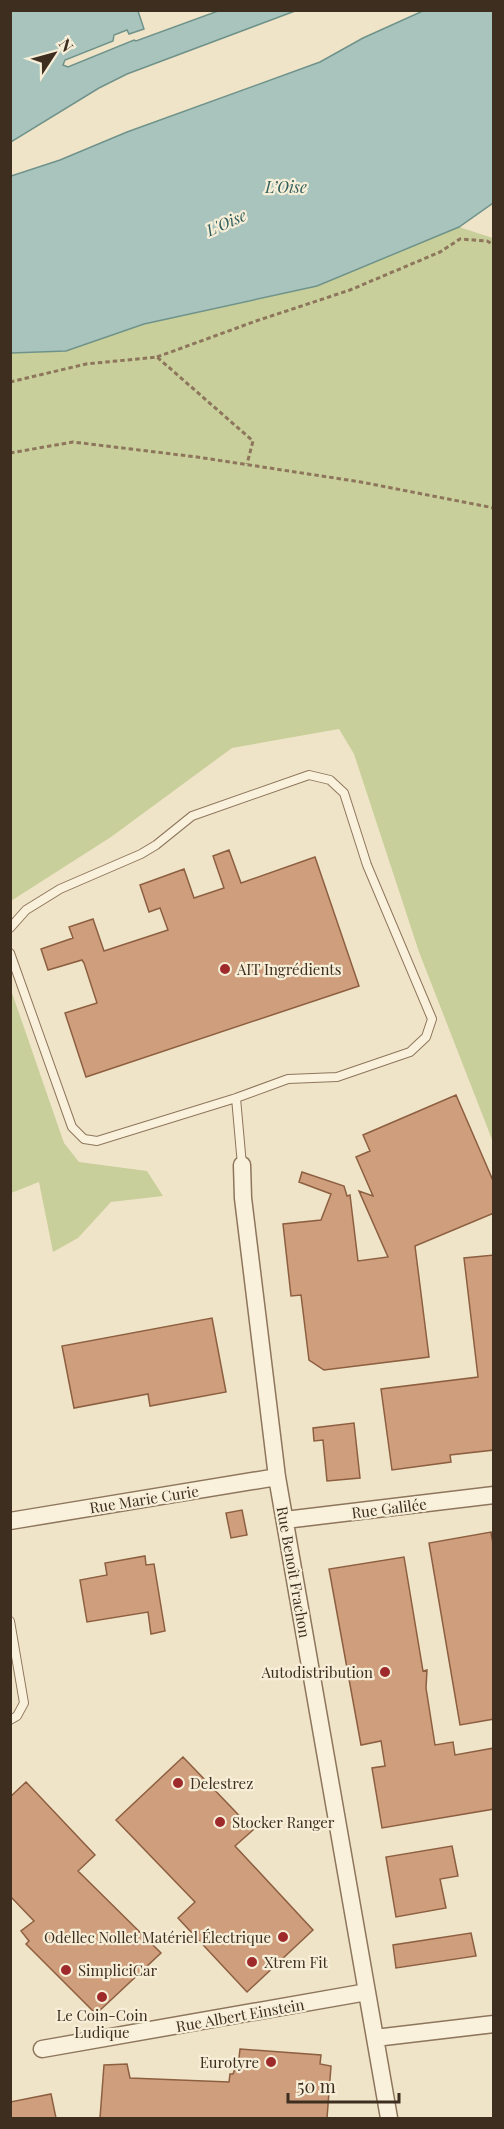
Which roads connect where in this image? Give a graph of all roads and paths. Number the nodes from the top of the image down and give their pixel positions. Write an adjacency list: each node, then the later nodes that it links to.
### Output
1 (494, 245): 2 (path)
2 (157, 357): 3 (path); 5 (path)
3 (10, 382)
4 (10, 453): 5 (path)
5 (247, 464): 6 (path)
6 (494, 508)
7 (10, 928): 9 (lane)
8 (10, 952): 9 (lane)
9 (236, 1098): 10 (lane)
10 (242, 1165): 11 (street, Rue Benoît Frachon)
11 (278, 1477): 13 (street, Rue Benoît Frachon); 14 (street, Rue Marie Curie)
12 (494, 1495): 13 (street, Rue Galilée)
13 (285, 1520): 17 (street, Rue Benoît Frachon)
14 (10, 1521)
15 (10, 1621): 16 (lane)
16 (10, 1720)
17 (367, 1992): 19 (street, Rue Benoît Frachon); 20 (street, Rue Albert Einstein)
18 (494, 2024): 19 (street)
19 (375, 2038): 21 (street, Rue Benoît Frachon)
20 (42, 2049)
21 (389, 2118)

